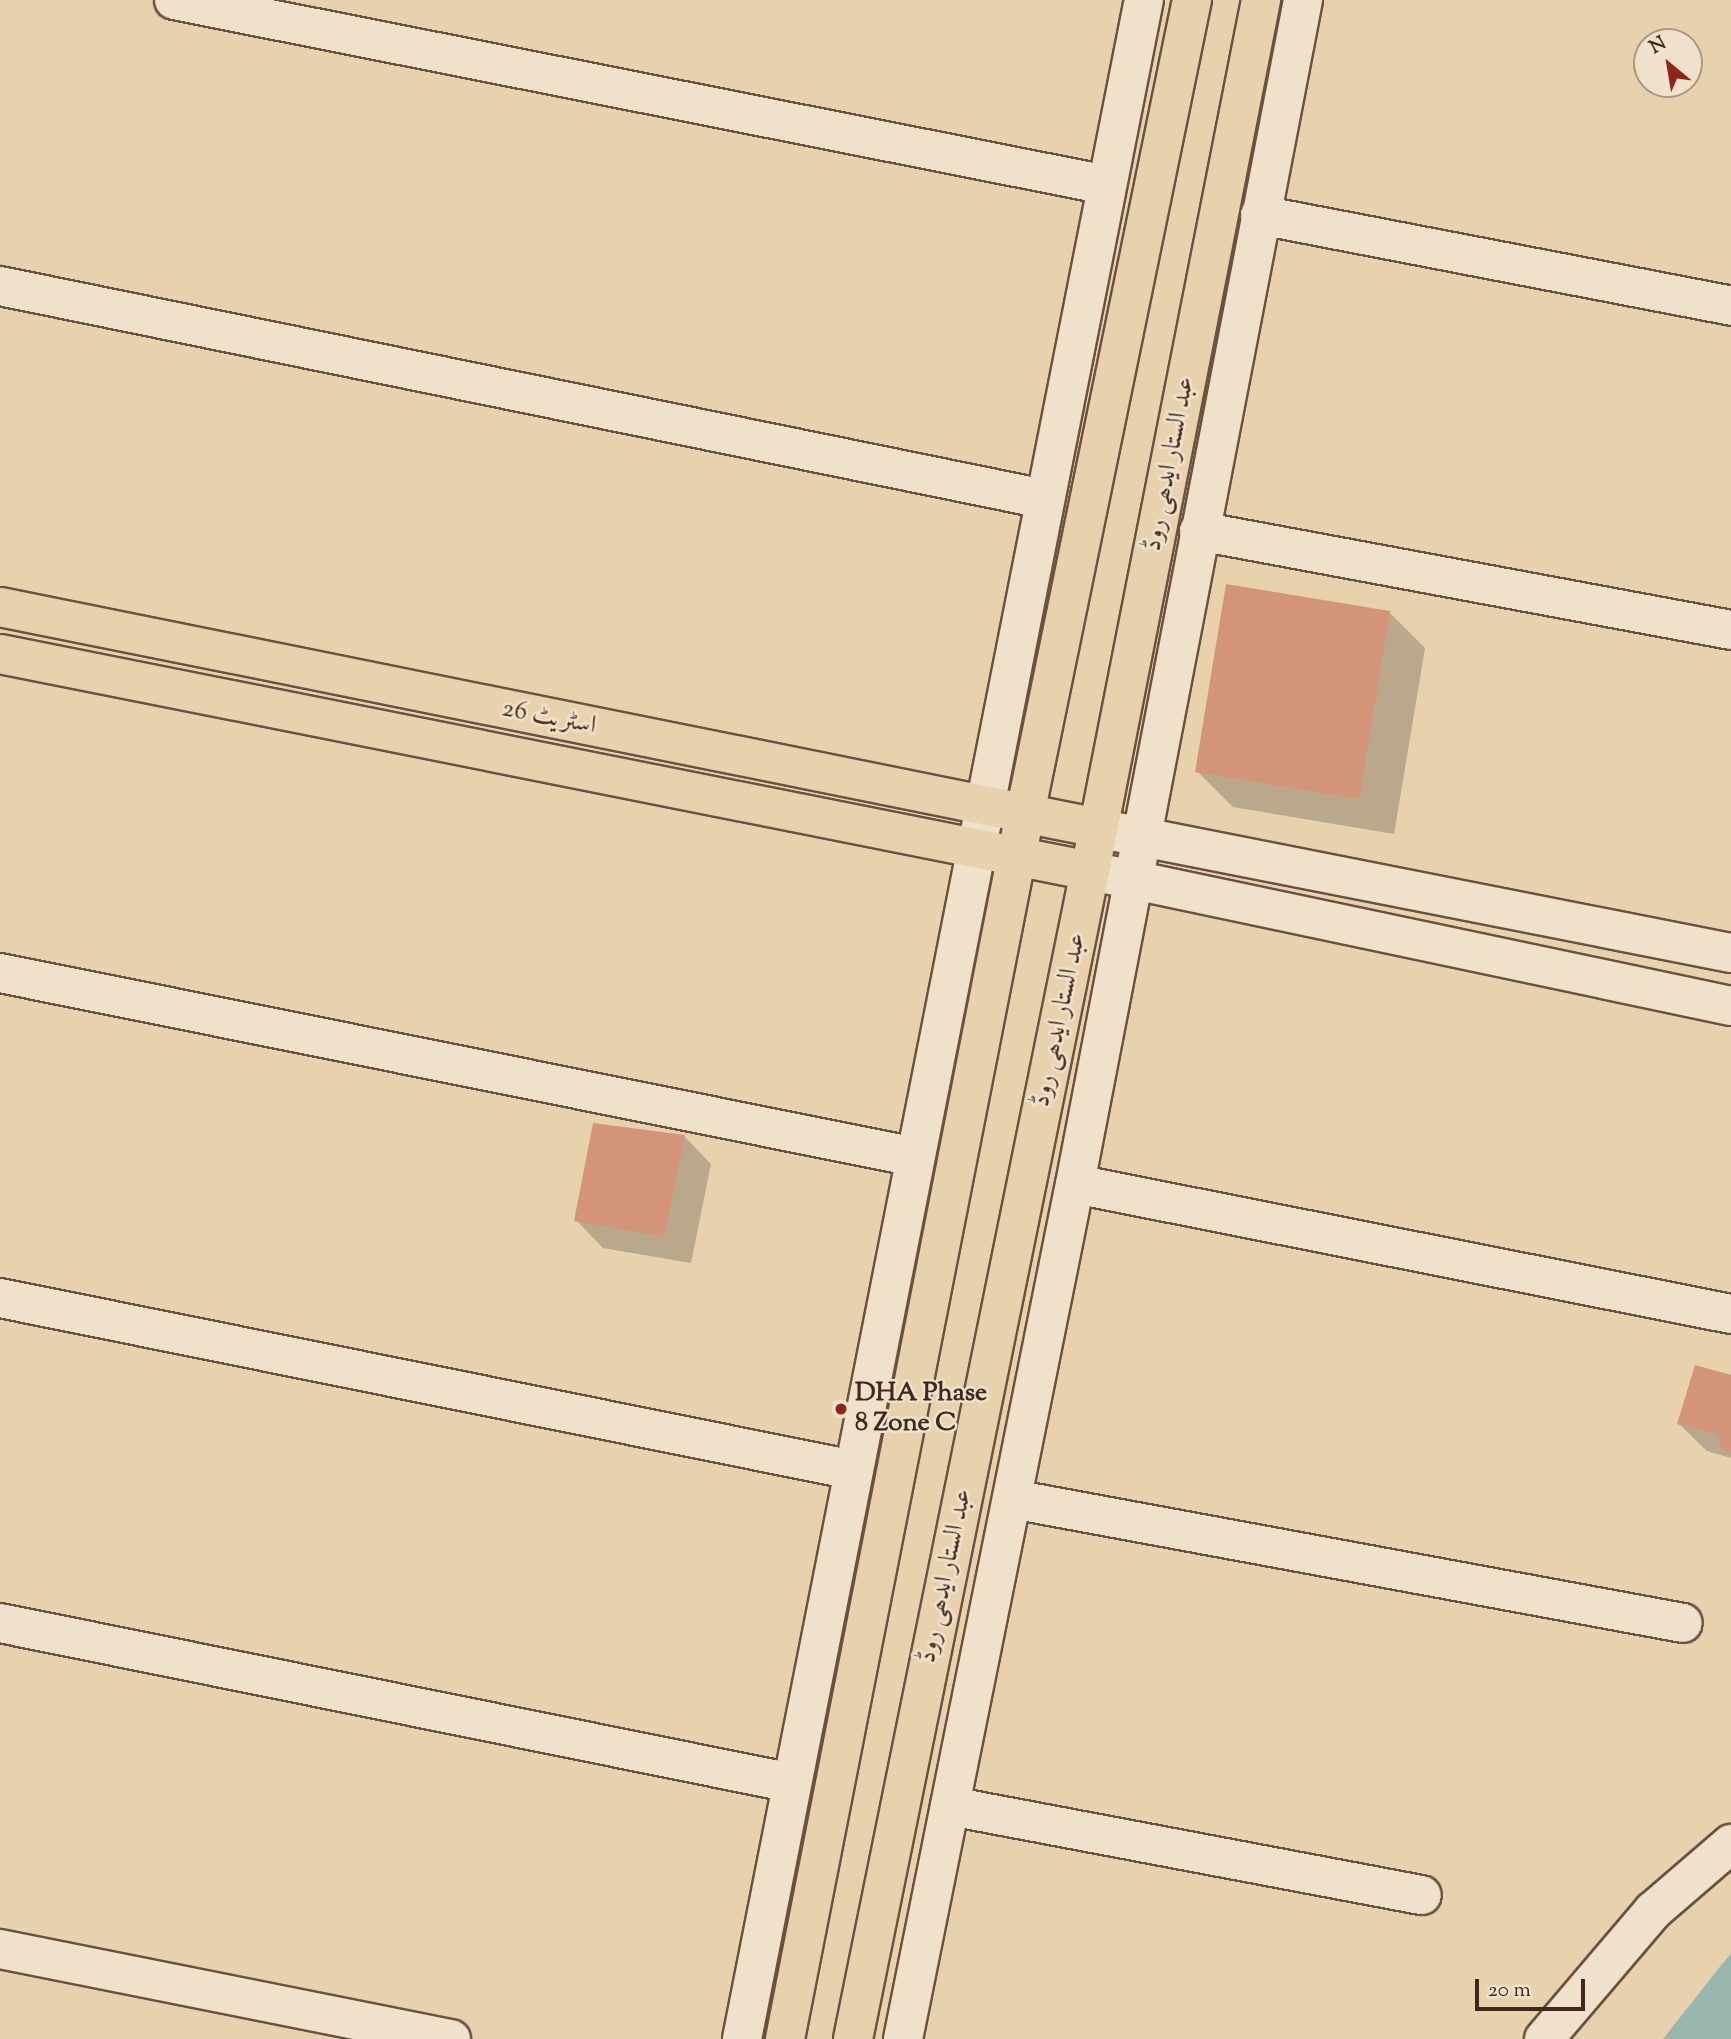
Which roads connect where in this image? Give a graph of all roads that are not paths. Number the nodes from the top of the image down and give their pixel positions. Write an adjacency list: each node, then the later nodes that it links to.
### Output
1 (174, 0): 6 (street)
2 (1144, 0): 6 (street)
3 (1192, 0): 16 (main road)
4 (1261, 0): 17 (main road, عبد الستار ایدھی روڈ)
5 (1303, 0): 7 (street)
6 (1107, 185): 10 (street)
7 (1260, 215): 9 (street); 11 (street)
8 (0, 286): 10 (street)
9 (1731, 306)
10 (1044, 499): 15 (street)
11 (1199, 531): 13 (street); 18 (street)
12 (0, 607): 15 (main road, اسٹریٹ 26)
13 (1731, 630)
14 (0, 654): 19 (main road, اسٹریٹ 26)
15 (984, 806): 16 (main road, اسٹریٹ 26); 19 (street)
16 (1025, 814): 17 (main road, اسٹریٹ 26); 20 (main road)
17 (1098, 828): 18 (street); 21 (main road, عبد الستار ایدھی روڈ)
18 (1141, 837): 22 (street); 23 (street)
19 (976, 848): 20 (main road, اسٹریٹ 26); 26 (street)
20 (1017, 856): 21 (main road, اسٹریٹ 26); 41 (main road)
21 (1090, 871): 22 (street); 42 (main road, عبد الستار ایدھی روڈ)
22 (1133, 880): 25 (street); 27 (street)
23 (1731, 953)
24 (0, 973): 26 (street)
25 (1731, 1006)
26 (915, 1157): 30 (street)
27 (1075, 1184): 29 (street); 31 (street)
28 (0, 1297): 30 (street)
29 (1731, 1314)
30 (853, 1470): 34 (street)
31 (1012, 1499): 33 (street); 35 (street)
32 (0, 1623): 34 (street)
33 (1684, 1623)
34 (792, 1783): 40 (street)
35 (950, 1806): 37 (street); 43 (street)
36 (1731, 1844): 44 (street)
37 (1422, 1895)
38 (0, 1949): 39 (street)
39 (451, 2039)
40 (742, 2039)
41 (785, 2039)
42 (853, 2039)
43 (903, 2039)
44 (1544, 2039)

